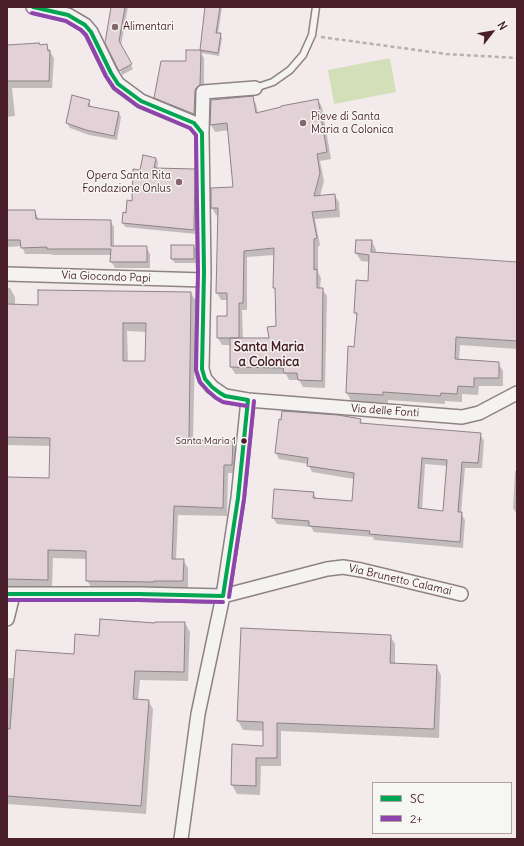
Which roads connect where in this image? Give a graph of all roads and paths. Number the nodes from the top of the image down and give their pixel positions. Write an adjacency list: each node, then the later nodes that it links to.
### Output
1 (33, 7): 6 (street)
2 (316, 7): 3 (lane)
3 (312, 35): 4 (path); 5 (lane)
4 (517, 58)
5 (255, 88): 6 (street, Via delle Fonti)
6 (202, 132): 8 (street, Via delle Fonti)
7 (7, 274): 8 (street, Via Giocondo Papi)
8 (204, 280): 10 (street, Via delle Fonti)
9 (517, 393): 10 (street, Via delle Fonti)
10 (248, 400): 13 (street)
11 (461, 594): 13 (street, Via Brunetto Calamai)
12 (10, 595): 13 (street, Via Brunetto Calamai); 14 (street)
13 (223, 596): 15 (street)
14 (7, 619)
15 (181, 839)

